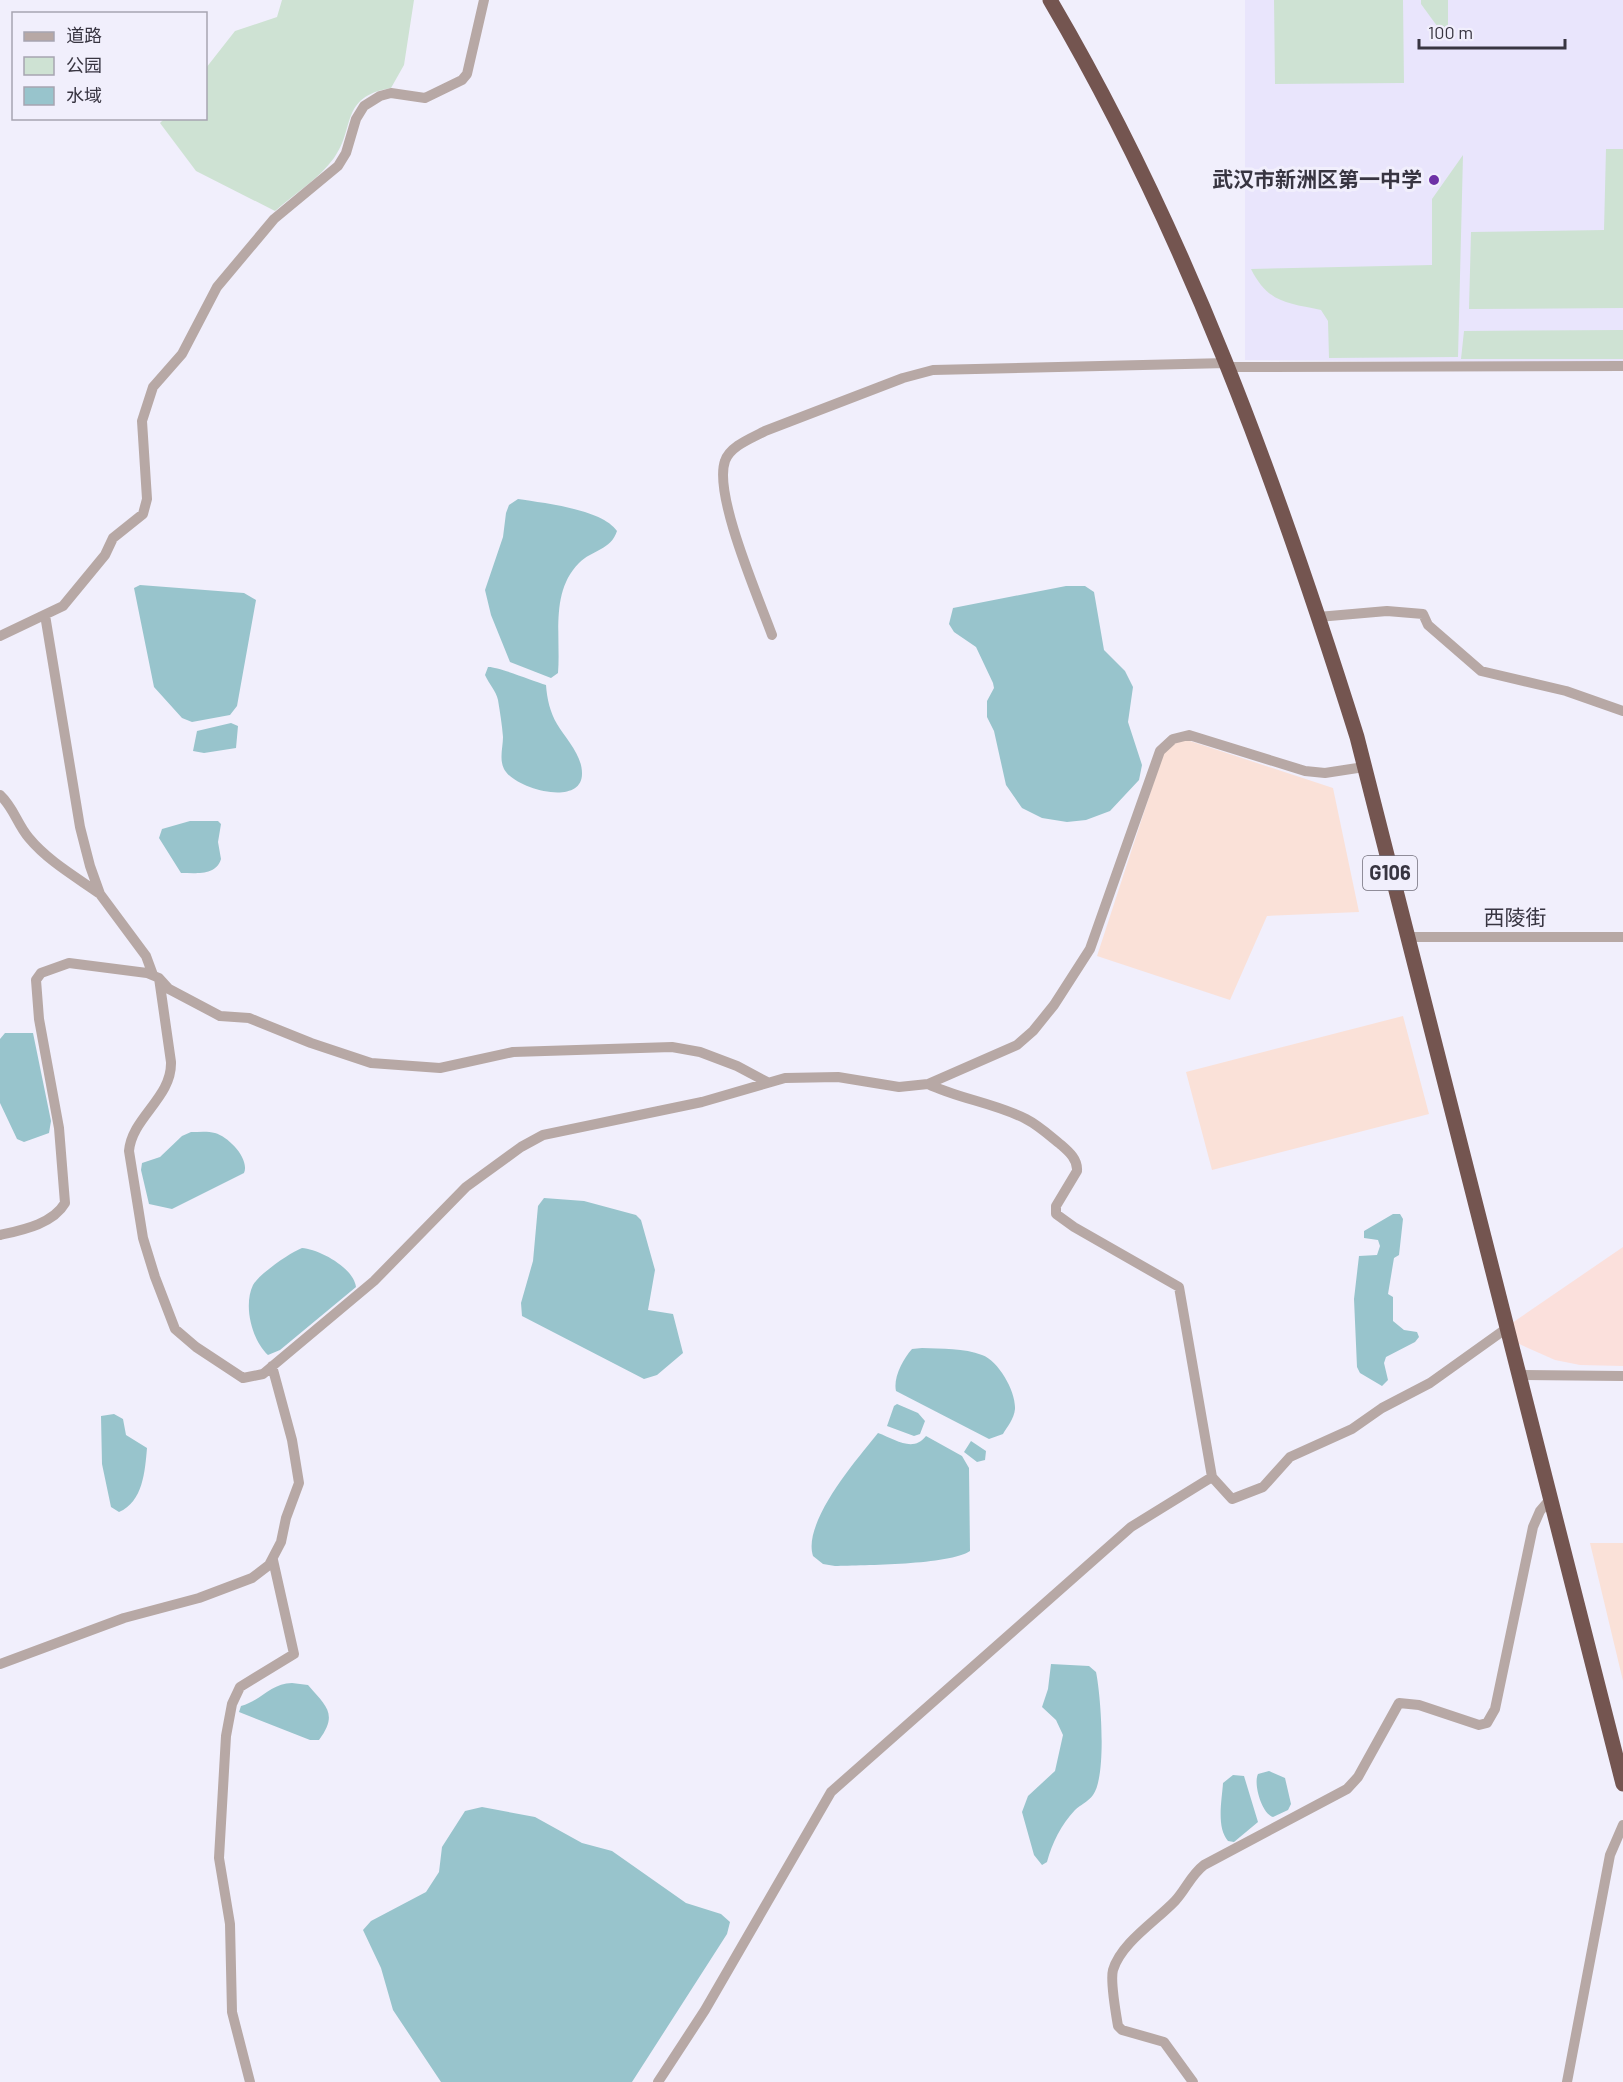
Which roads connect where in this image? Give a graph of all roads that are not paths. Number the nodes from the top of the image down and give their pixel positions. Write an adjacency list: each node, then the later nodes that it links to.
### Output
1 (484, 0): 5 (street)
2 (1050, 0): 3 (highway, G106)
3 (1228, 365): 4 (street); 6 (highway, G106); 7 (street)
4 (1623, 366)
5 (45, 615): 8 (street); 12 (street)
6 (1318, 617): 9 (street); 10 (highway, G106)
7 (772, 635)
8 (0, 636)
9 (1623, 711)
10 (1364, 767): 13 (highway, G106); 17 (street)
11 (0, 795): 12 (street)
12 (100, 894): 15 (street)
13 (1406, 937): 14 (street, 西陵街); 19 (highway, G106)
14 (1623, 937)
15 (156, 976): 16 (street); 18 (street); 20 (street)
16 (767, 1082): 17 (street); 20 (street)
17 (928, 1084): 23 (street)
18 (0, 1235)
19 (1507, 1328): 21 (highway, G106); 23 (street)
20 (272, 1366): 25 (street)
21 (1520, 1376): 22 (street); 24 (highway, G106)
22 (1623, 1376)
23 (1212, 1477): 30 (street)
24 (1552, 1497): 27 (highway, G106); 31 (street)
25 (273, 1560): 26 (street); 29 (street)
26 (0, 1664)
27 (1623, 1784)
28 (1623, 1825): 32 (street)
29 (250, 2082)
30 (658, 2082)
31 (1193, 2082)
32 (1567, 2082)

